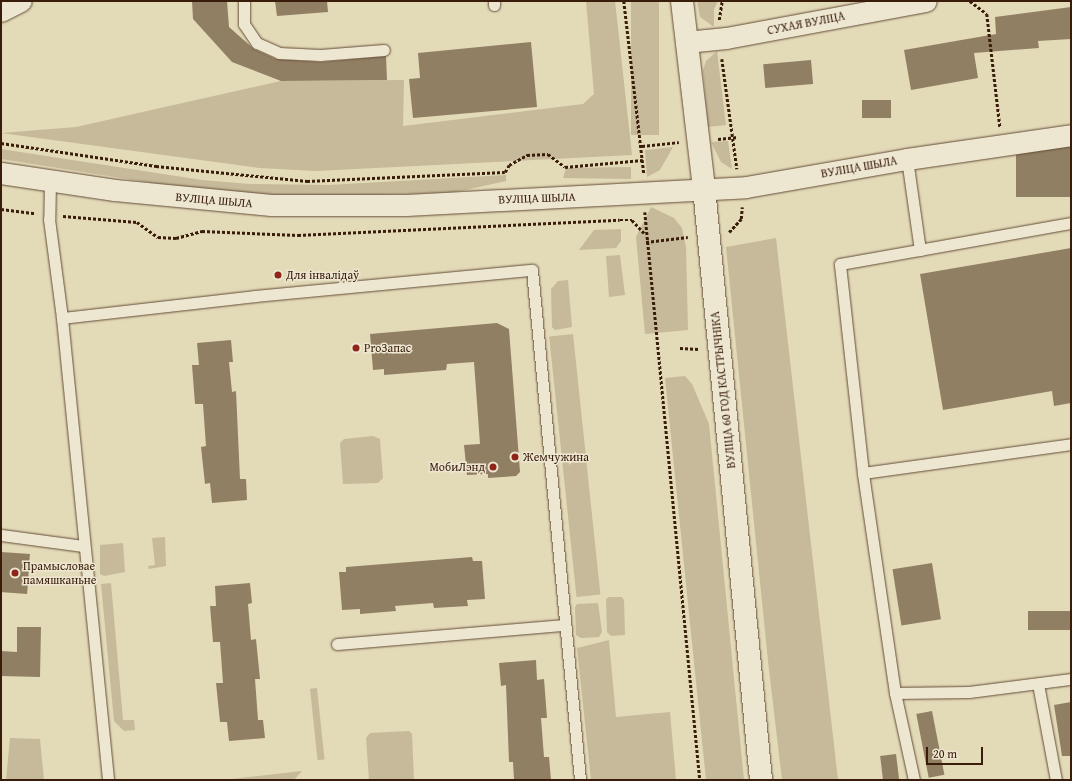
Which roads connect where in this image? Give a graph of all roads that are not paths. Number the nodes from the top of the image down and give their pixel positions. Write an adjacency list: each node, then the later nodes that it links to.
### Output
1 (21, 1): 6 (street)
2 (244, 1): 8 (lane)
3 (682, 1): 7 (street, ВУЛІЦА 60 ГОД КАСТРЫЧНІКА)
4 (926, 1): 5 (street, СУХАЯ ВУЛІЦА)
5 (865, 6): 7 (street, СУХАЯ ВУЛІЦА)
6 (1, 11)
7 (686, 42): 13 (street, ВУЛІЦА 60 ГОД КАСТРЫЧНІКА)
8 (384, 50)
9 (1071, 136): 10 (street, ВУЛІЦА ШЫЛА)
10 (907, 159): 13 (street, ВУЛІЦА ШЫЛА); 15 (lane)
11 (1, 173): 12 (street, ВУЛІЦА ШЫЛА)
12 (50, 180): 13 (street, ВУЛІЦА ШЫЛА); 16 (lane)
13 (704, 188): 28 (street, ВУЛІЦА 60 ГОД КАСТРЫЧНІКА)
14 (1071, 223): 15 (lane)
15 (920, 250): 18 (lane)
16 (62, 318): 20 (lane); 21 (lane)
17 (1071, 444): 18 (lane)
18 (863, 473): 25 (lane)
19 (1, 534): 20 (lane)
20 (83, 546): 26 (lane)
21 (565, 624): 22 (lane); 27 (lane)
22 (337, 644)
23 (1071, 679): 24 (lane)
24 (1038, 684): 25 (lane); 30 (lane)
25 (895, 693): 29 (lane)
26 (108, 780)
27 (580, 780)
28 (762, 780)
29 (914, 780)
30 (1056, 780)

